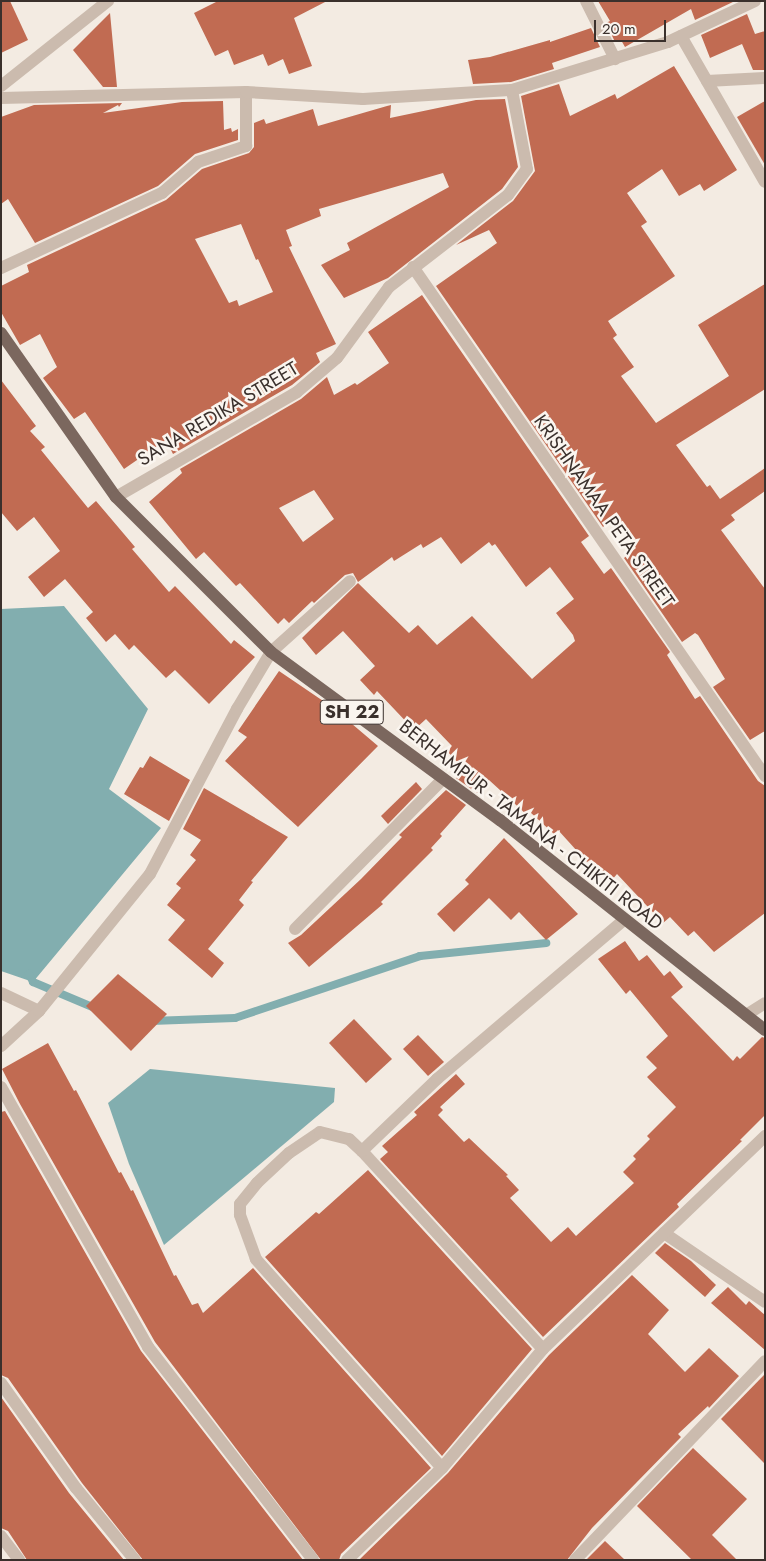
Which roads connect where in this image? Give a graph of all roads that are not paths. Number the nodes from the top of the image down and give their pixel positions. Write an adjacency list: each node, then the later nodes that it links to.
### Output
1 (108, 1): 8 (street)
2 (586, 1): 5 (street)
3 (755, 1): 4 (street)
4 (681, 36): 5 (street); 7 (street)
5 (615, 59): 9 (street)
6 (765, 78): 7 (street)
7 (707, 80): 12 (street)
8 (1, 86)
9 (512, 90): 10 (street); 13 (street, SANA REDIKA STREET)
10 (246, 92): 11 (street); 14 (street)
11 (1, 98)
12 (765, 182)
13 (412, 267): 16 (street, SANA REDIKA STREET); 19 (street, KRISHNAMAA PETA STREET)
14 (1, 268)
15 (1, 333): 16 (main road, BERHAMPUR - TAMANA - CHIKITI ROAD / SH 22)
16 (116, 498): 18 (main road, BERHAMPUR - TAMANA - CHIKITI ROAD / SH 22)
17 (350, 581): 18 (street)
18 (271, 652): 20 (main road, BERHAMPUR - TAMANA - CHIKITI ROAD / SH 22); 25 (street)
19 (765, 776)
20 (443, 779): 21 (main road, BERHAMPUR - TAMANA - CHIKITI ROAD / SH 22); 22 (street)
21 (624, 920): 26 (main road, BERHAMPUR - TAMANA - CHIKITI ROAD / SH 22); 31 (street)
22 (295, 930)
23 (1, 993): 25 (street)
24 (765, 1003): 26 (street)
25 (39, 1011): 28 (street)
26 (746, 1015): 27 (main road, BERHAMPUR - TAMANA - CHIKITI ROAD / SH 22)
27 (765, 1030)
28 (1, 1046)
29 (1, 1088): 41 (street)
30 (765, 1136): 32 (street)
31 (362, 1151): 34 (street); 37 (street)
32 (664, 1233): 33 (street); 34 (street)
33 (765, 1302)
34 (543, 1349): 37 (street)
35 (765, 1361): 43 (street)
36 (1, 1383): 40 (street)
37 (442, 1468): 42 (street)
38 (1, 1536): 39 (street)
39 (19, 1560)
40 (135, 1560)
41 (313, 1560)
42 (347, 1560)
43 (575, 1560)

